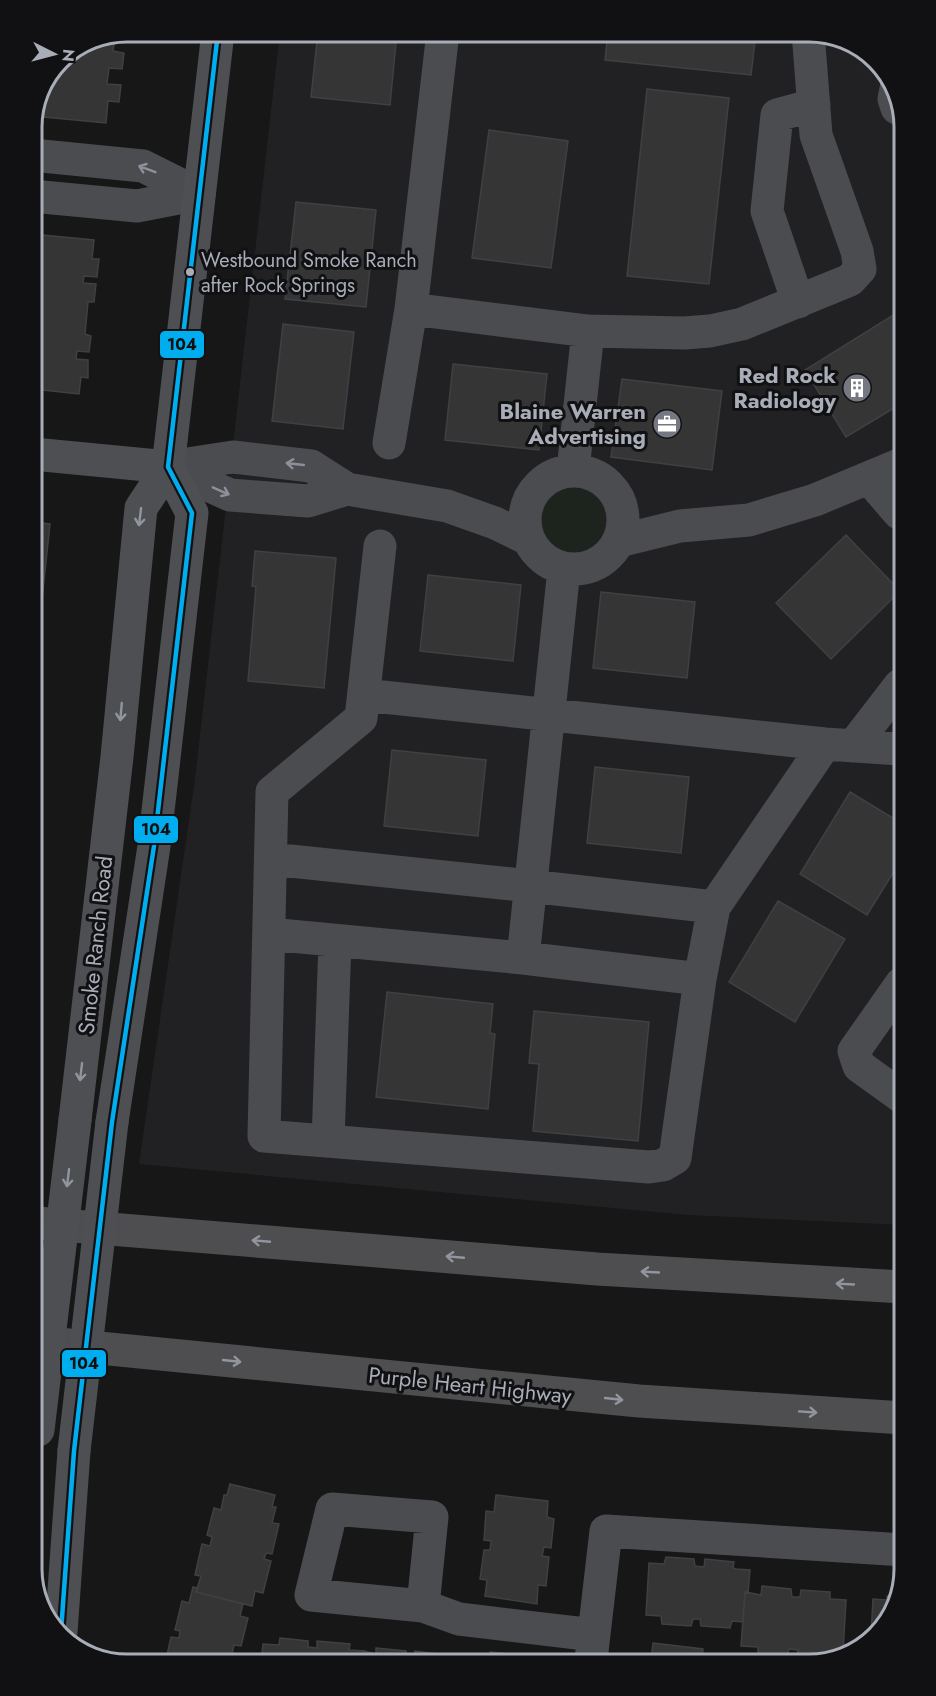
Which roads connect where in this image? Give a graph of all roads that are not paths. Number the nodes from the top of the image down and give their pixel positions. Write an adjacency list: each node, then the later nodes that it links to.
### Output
1 (217, 42): 6 (main road, Smoke Ranch Road)
2 (442, 42): 9 (street)
3 (809, 42): 4 (street)
4 (814, 105): 8 (street); 8 (street)
5 (42, 156): 6 (street, one-way to 5)
6 (200, 194): 7 (street); 13 (main road, Smoke Ranch Road)
7 (42, 197)
8 (798, 302): 10 (street)
9 (411, 309): 10 (street); 11 (street)
10 (588, 331): 15 (street)
11 (389, 443)
12 (42, 455): 13 (main road)
13 (168, 467): 18 (street); 45 (main road, Smoke Ranch Road, one-way to 45, bridge); 49 (main road, Smoke Ranch Road, bridge)
14 (891, 468): 16 (street); 20 (street)
15 (573, 470): 17 (street); 19 (street)
16 (894, 485)
17 (532, 493): 18 (street); 21 (street)
18 (447, 506): 21 (street)
19 (622, 508): 20 (street); 22 (street)
20 (680, 526): 22 (street)
21 (528, 539): 24 (street)
22 (619, 541): 24 (street)
23 (380, 546): 26 (street)
24 (564, 569): 27 (street)
25 (894, 691): 28 (street)
26 (363, 695): 27 (street); 30 (street)
27 (549, 715): 28 (street); 31 (street)
28 (839, 745): 29 (street); 32 (street)
29 (894, 749)
30 (271, 859): 31 (street); 33 (street)
31 (530, 886): 32 (street); 35 (street)
32 (714, 907): 36 (street)
33 (269, 934): 34 (street); 39 (street)
34 (335, 941): 35 (street); 39 (street)
35 (523, 958): 36 (street)
36 (700, 979): 39 (street)
37 (894, 995): 38 (street)
38 (894, 1091)
39 (328, 1141)
40 (42, 1223): 41 (highway, one-way to 40)
41 (894, 1286)
42 (42, 1342): 43 (highway, Purple Heart Highway)
43 (173, 1356): 44 (highway); 46 (highway, Purple Heart Highway, one-way to 46)
44 (42, 1371)
45 (42, 1396)
46 (894, 1417)
47 (894, 1549): 50 (street)
48 (423, 1606): 50 (street)
49 (62, 1623)
50 (593, 1647)

